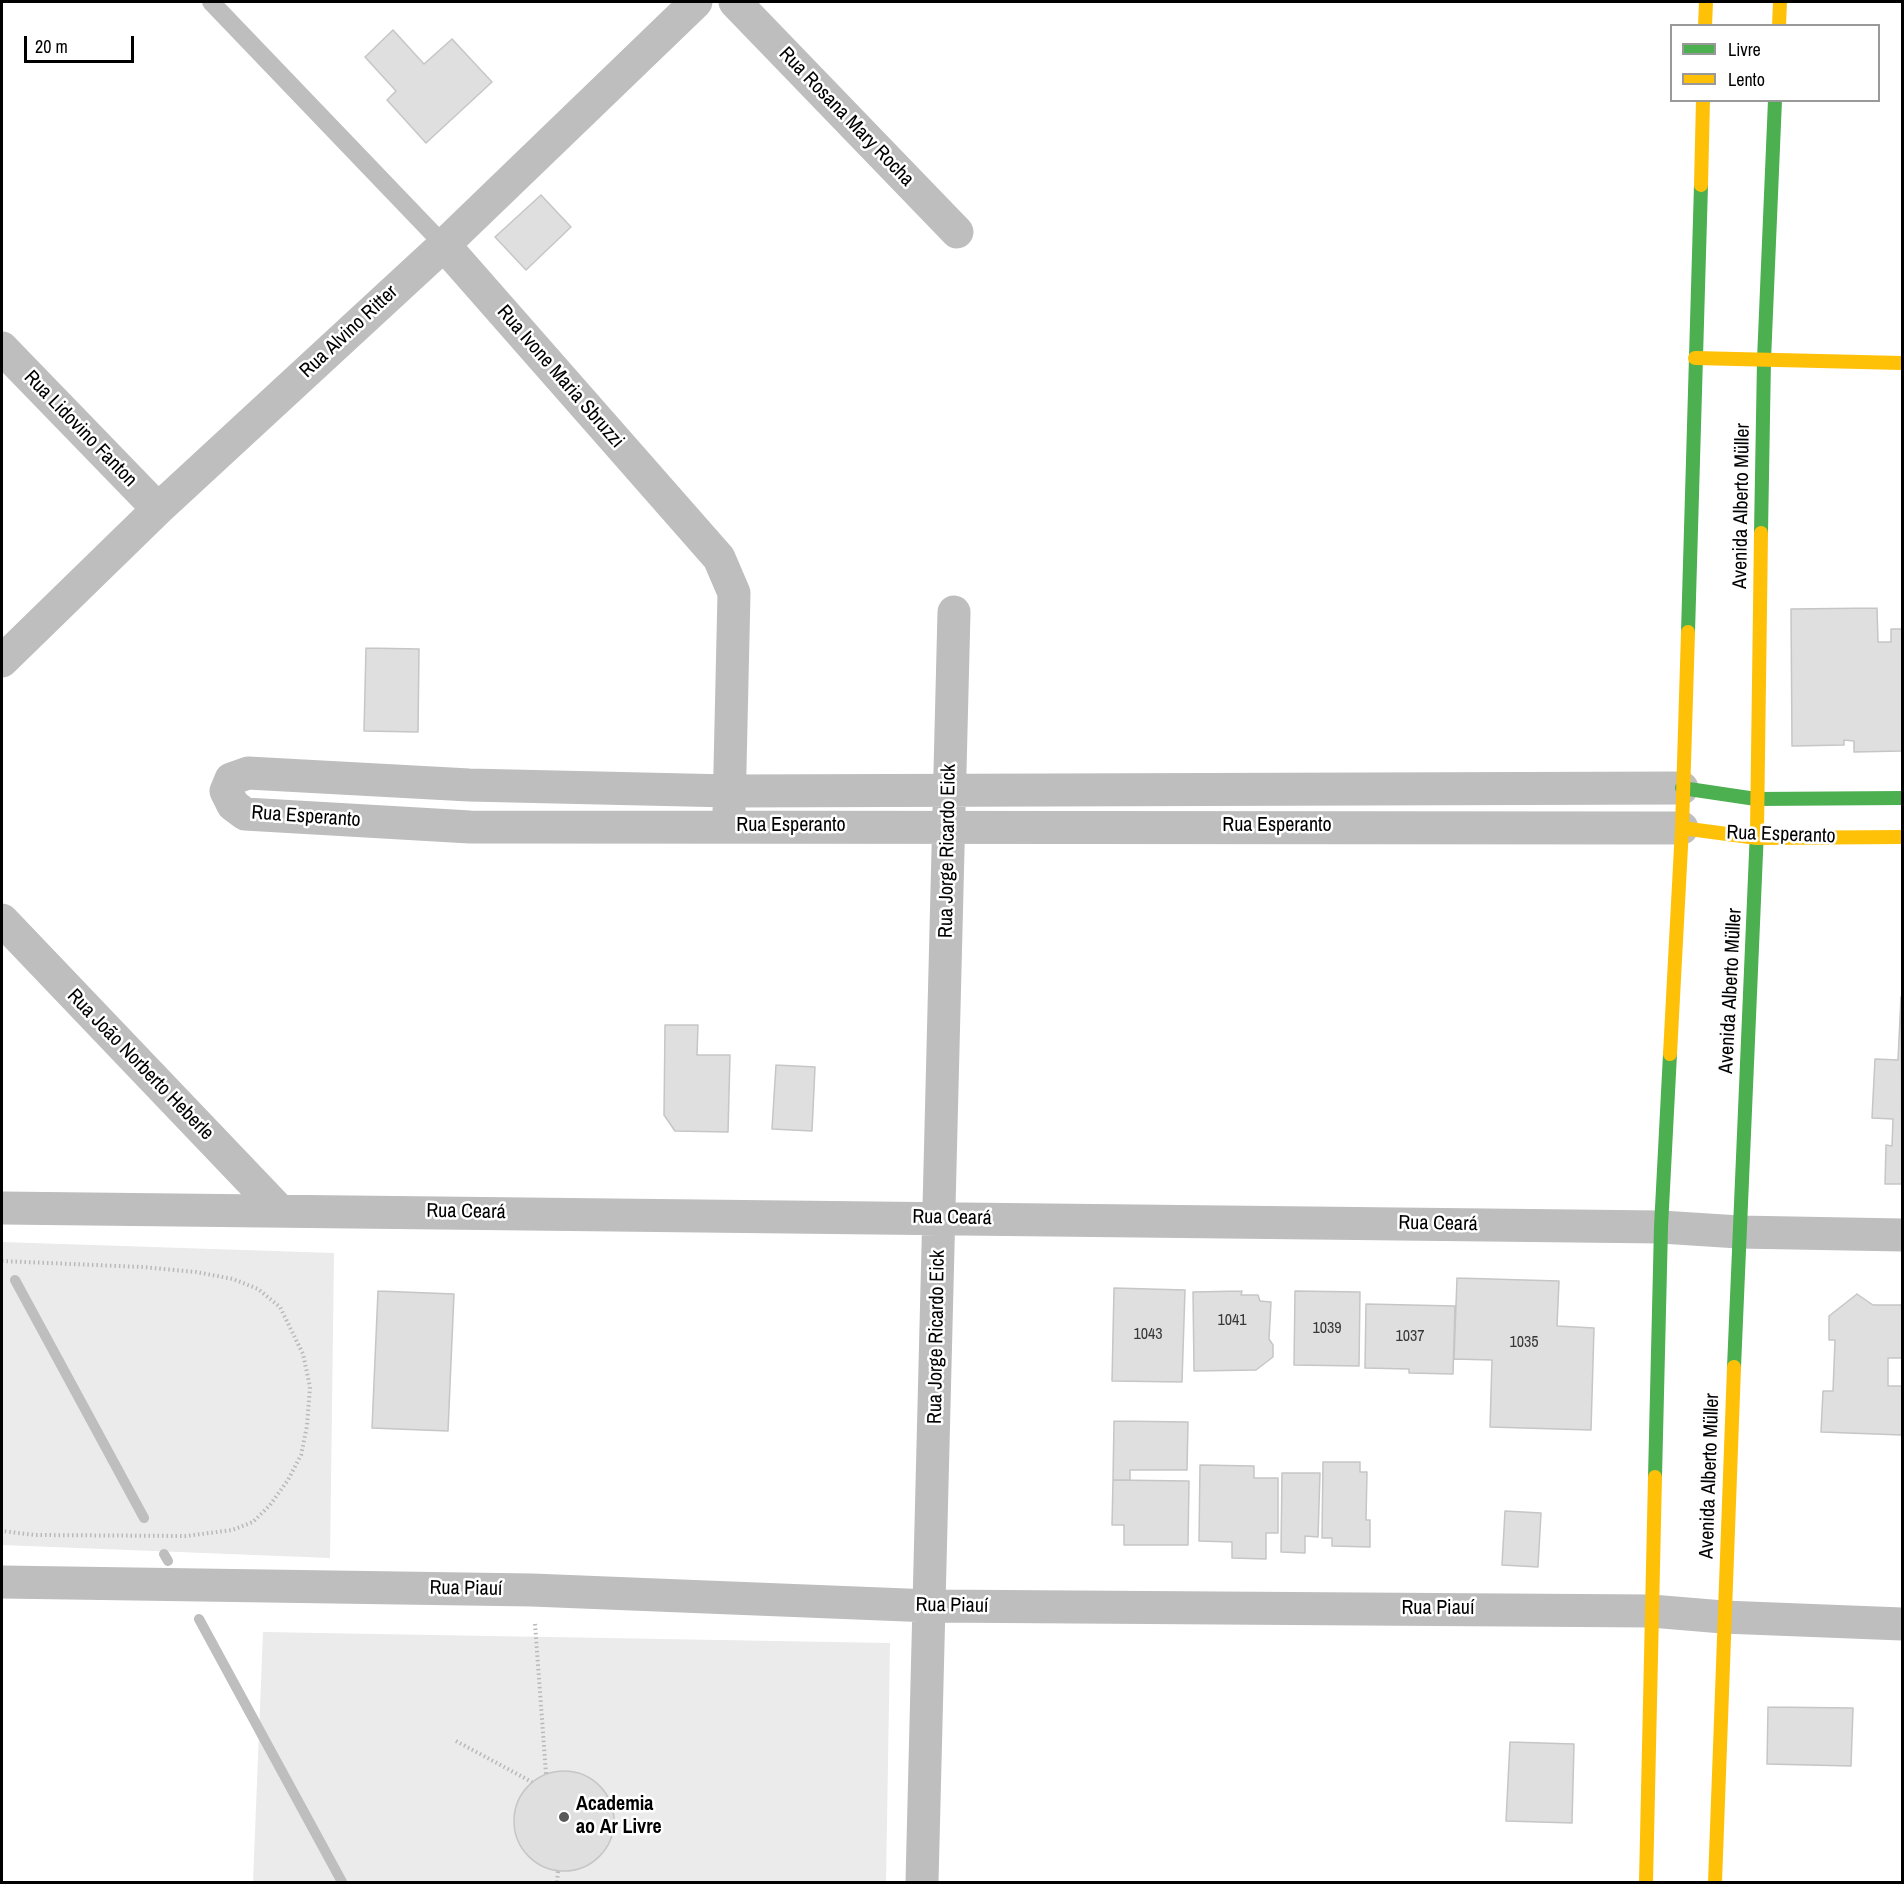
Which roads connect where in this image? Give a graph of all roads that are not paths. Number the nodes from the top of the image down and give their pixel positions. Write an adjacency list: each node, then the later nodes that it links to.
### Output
1 (211, 2): 11 (lane, Rua Ivone Maria Sbruzzi)
2 (696, 2): 11 (street, Rua Alvino Ritter)
3 (735, 2): 10 (street, Rua Rosana Mary Rocha)
4 (1706, 2): 6 (main road)
5 (1780, 2): 7 (main road)
6 (1705, 24)
7 (1779, 24)
8 (1703, 102): 13 (main road)
9 (1775, 102): 14 (main road, Avenida Alberto Müller)
10 (957, 232)
11 (444, 245): 16 (street, Rua Alvino Ritter); 23 (street, Rua Ivone Maria Sbruzzi)
12 (2, 348): 16 (street, Rua Lidovino Fanton)
13 (1695, 358): 14 (main road); 20 (main road)
14 (1764, 360): 15 (main road); 25 (main road, Avenida Alberto Müller)
15 (1902, 363)
16 (158, 509): 18 (street, Rua Alvino Ritter)
17 (954, 612): 22 (street, Rua Jorge Ricardo Eick)
18 (2, 661)
19 (469, 785): 23 (street, Rua Esperanto); 28 (street); 28 (street, Rua Esperanto)
20 (1682, 788): 21 (street, Rua Esperanto); 25 (main road, Rua Esperanto); 30 (main road)
21 (1323, 789): 22 (street, Rua Esperanto); 26 (street)
22 (949, 790): 23 (street, Rua Esperanto); 29 (street, Rua Jorge Ricardo Eick)
23 (730, 791): 27 (street, Rua Ivone Maria Sbruzzi)
24 (1902, 798): 25 (main road, Rua Esperanto)
25 (1756, 799): 32 (main road, Avenida Alberto Müller)
26 (1324, 825): 29 (street, Rua Esperanto); 30 (street, Rua Esperanto)
27 (729, 826): 28 (street, Rua Esperanto); 29 (street, Rua Esperanto)
28 (470, 827)
29 (949, 828): 36 (street, Rua Jorge Ricardo Eick)
30 (1682, 828): 32 (main road, Rua Esperanto); 37 (main road)
31 (1902, 837): 32 (main road, Rua Esperanto)
32 (1757, 838): 38 (main road, Avenida Alberto Müller)
33 (2, 920): 35 (street, Rua João Norberto Heberle)
34 (2, 1208): 35 (street, Rua Ceará)
35 (278, 1209): 36 (street, Rua Ceará)
36 (939, 1218): 37 (street, Rua Ceará); 41 (street, Rua Jorge Ricardo Eick)
37 (1661, 1227): 38 (street, Rua Ceará); 42 (main road)
38 (1739, 1232): 39 (street, Rua Ceará); 43 (main road, Avenida Alberto Müller)
39 (1902, 1235)
40 (2, 1582): 41 (street, Rua Piauí)
41 (931, 1606): 42 (street, Rua Piauí); 45 (street, Rua Jorge Ricardo Eick)
42 (1651, 1611): 43 (street, Rua Piauí); 46 (main road)
43 (1723, 1617): 44 (street, Rua Piauí); 47 (main road, Avenida Alberto Müller)
44 (1902, 1624)
45 (922, 1882)
46 (1646, 1882)
47 (1715, 1882)

